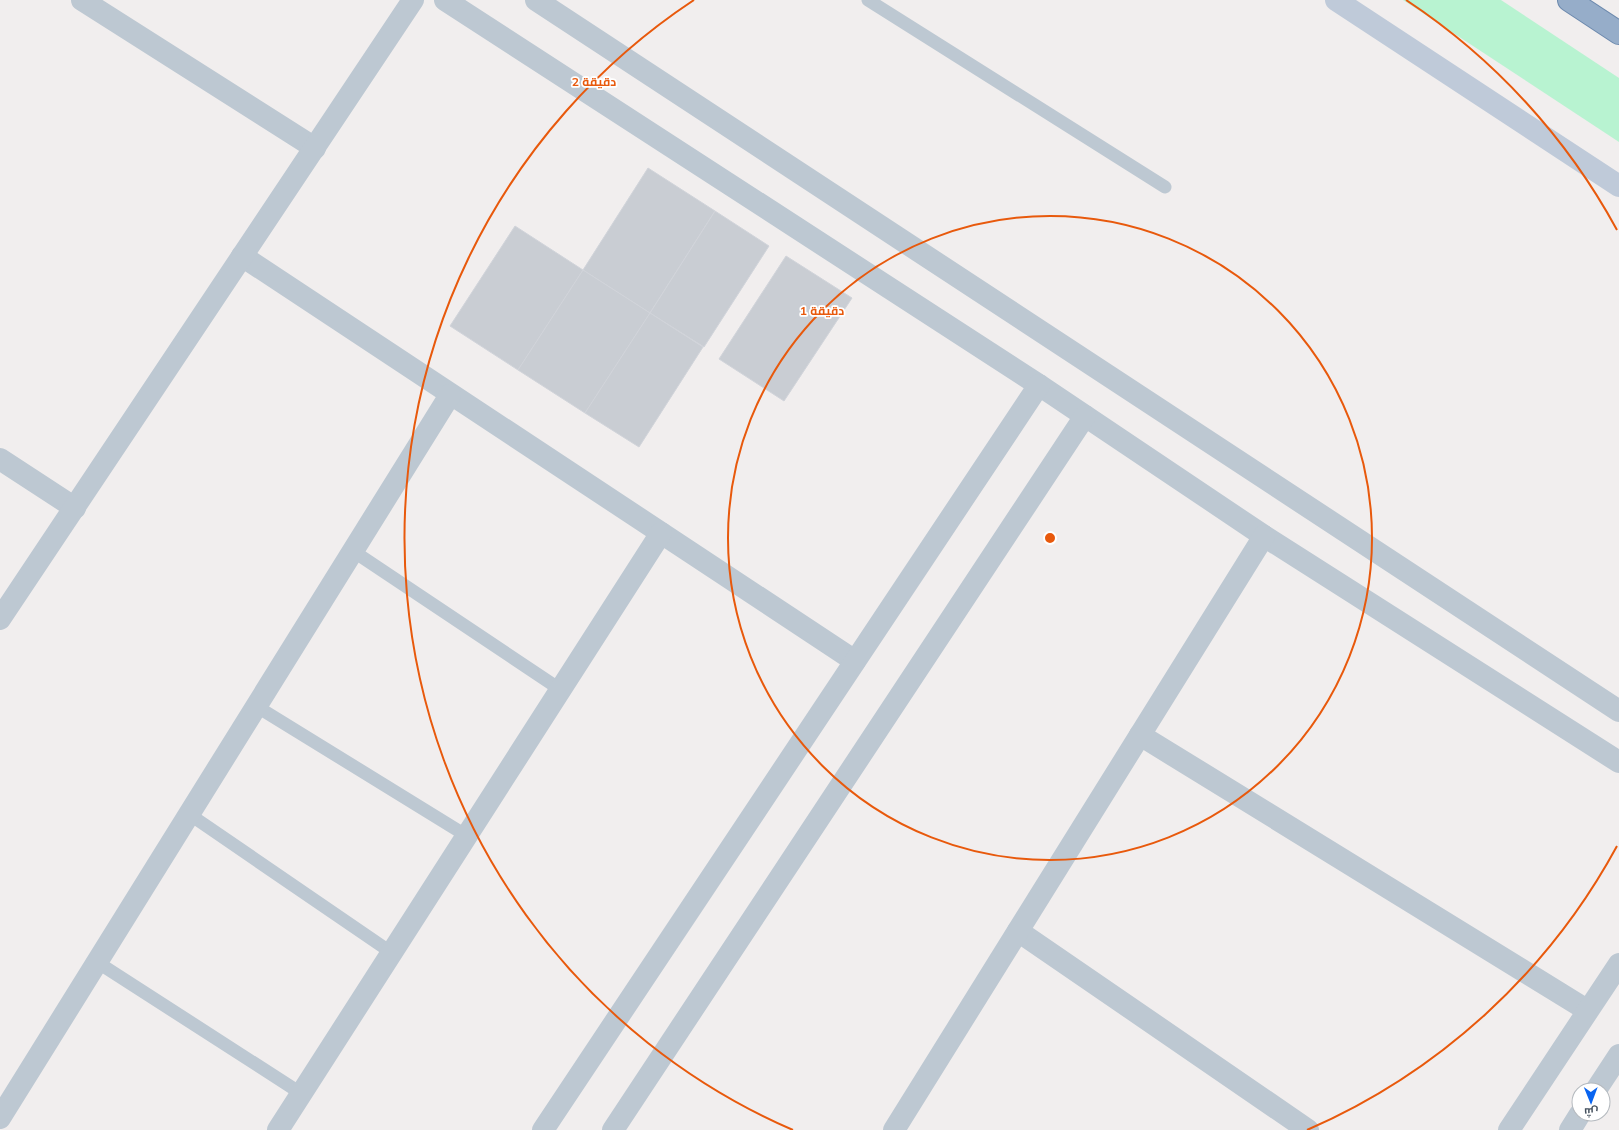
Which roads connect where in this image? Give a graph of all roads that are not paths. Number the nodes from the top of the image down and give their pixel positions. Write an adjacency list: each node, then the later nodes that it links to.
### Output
1 (82, 0): 9 (street)
2 (413, 0): 9 (street)
3 (445, 0): 13 (street)
4 (536, 0): 25 (street)
5 (868, 0): 10 (lane)
6 (1336, 0): 11 (main road)
7 (1569, 0): 8 (highway)
8 (1619, 33)
9 (315, 148): 12 (street)
10 (1165, 186)
11 (1619, 186)
12 (242, 256): 14 (street); 17 (street)
13 (1039, 385): 15 (street); 22 (street)
14 (450, 395): 18 (street); 20 (street)
15 (1085, 416): 19 (street); 41 (street)
16 (0, 459): 17 (street)
17 (75, 508): 21 (street)
18 (661, 533): 22 (street); 23 (street)
19 (1264, 536): 26 (street); 27 (street)
20 (353, 551): 23 (lane); 24 (street)
21 (0, 620)
22 (855, 661): 40 (street)
23 (561, 690): 29 (street)
24 (256, 706): 28 (street); 29 (lane)
25 (1619, 711)
26 (1140, 735): 30 (street); 34 (street)
27 (1619, 762)
28 (189, 814): 31 (lane); 32 (street)
29 (467, 836): 31 (street)
30 (1018, 931): 42 (street); 43 (street)
31 (392, 953): 37 (street)
32 (97, 962): 37 (lane); 38 (street)
33 (1619, 964): 34 (street)
34 (1587, 1010): 44 (street)
35 (1619, 1055): 36 (street)
36 (1601, 1082)
37 (302, 1094): 39 (street)
38 (0, 1118)
39 (278, 1130)
40 (543, 1130)
41 (613, 1130)
42 (894, 1130)
43 (1308, 1130)
44 (1509, 1130)

